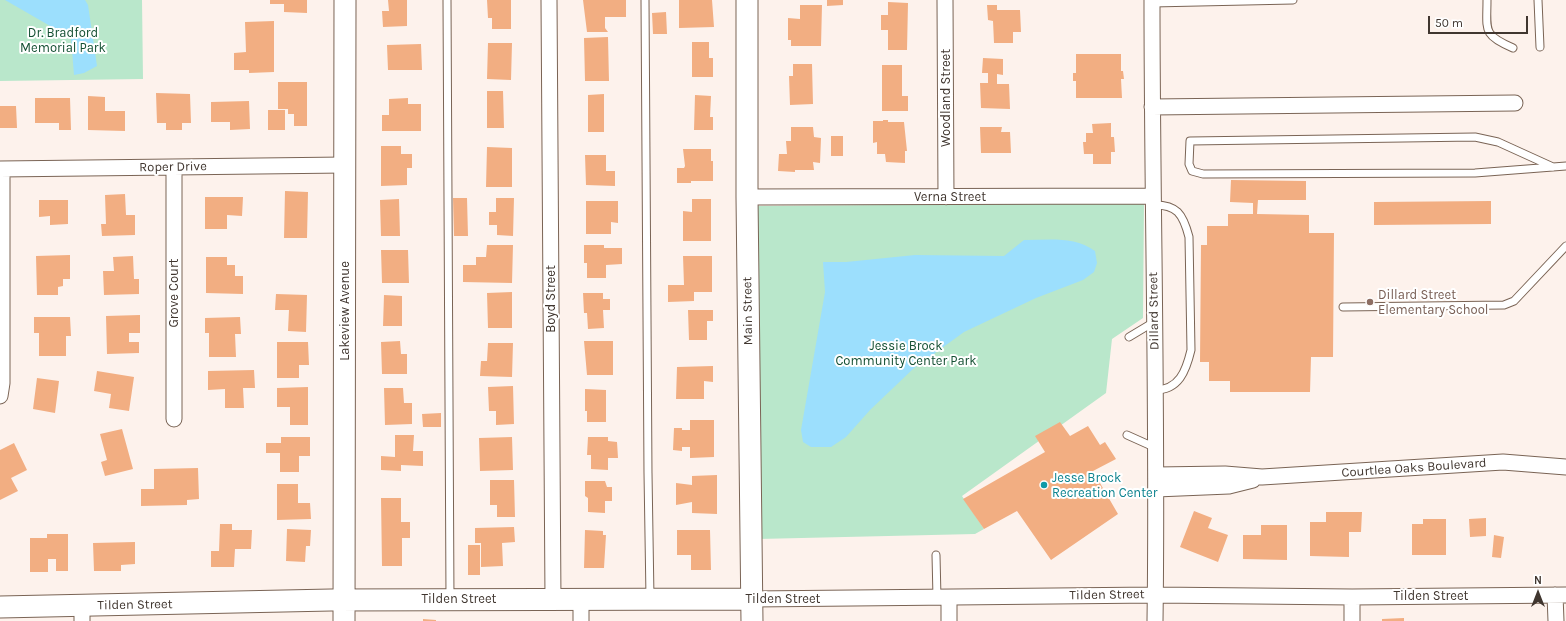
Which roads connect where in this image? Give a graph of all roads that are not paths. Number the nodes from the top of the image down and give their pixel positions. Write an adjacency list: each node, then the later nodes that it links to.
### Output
1 (345, 0): 15 (street, Lakeview Avenue)
2 (447, 0): 41 (lane)
3 (550, 0): 38 (street, Boyd Street)
4 (646, 0): 42 (lane)
5 (747, 0): 20 (street, Main Street)
6 (945, 0): 21 (street, Woodland Street)
7 (1294, 0): 10 (lane)
8 (1487, 0): 12 (lane)
9 (1538, 0): 11 (lane)
10 (1152, 2): 14 (street, Dillard Street)
11 (1540, 47)
12 (1513, 48)
13 (1515, 103): 14 (street)
14 (1152, 107): 22 (street, Dillard Street)
15 (345, 165): 17 (street, Roper Drive); 44 (street, Lakeview Avenue)
16 (1566, 166): 18 (lane)
17 (174, 167): 19 (street, Roper Drive); 29 (street, Grove Court)
18 (1553, 167): 18 (lane)
19 (1, 169): 28 (street)
20 (747, 197): 21 (street, Verna Street); 43 (street, Main Street)
21 (946, 197): 22 (street, Verna Street)
22 (1152, 200): 25 (street, Dillard Street); 27 (lane)
23 (1566, 246): 24 (lane)
24 (1343, 307)
25 (1154, 322): 26 (lane); 27 (street, Dillard Street)
26 (1129, 337)
27 (1155, 390): 31 (street, Dillard Street)
28 (0, 396)
29 (174, 419)
30 (1127, 435): 31 (lane)
31 (1156, 448): 33 (street, Dillard Street)
32 (1566, 467): 33 (street, Courtlea Oaks Boulevard)
33 (1156, 482): 35 (street, Dillard Street)
34 (936, 555): 40 (lane)
35 (1155, 595): 37 (street, Tilden Street); 40 (street, Tilden Street); 51 (street, Dillard Street)
36 (1561, 595): 37 (street, Tilden Street); 53 (street)
37 (1352, 597): 52 (street)
38 (552, 598): 39 (street, Tilden Street); 41 (street, Tilden Street)
39 (581, 598): 42 (street, Tilden Street); 48 (street)
40 (943, 598): 43 (street, Tilden Street); 50 (street)
41 (450, 599): 44 (street, Tilden Street)
42 (650, 599): 43 (street, Tilden Street)
43 (752, 599): 49 (street, Main Street)
44 (344, 600): 46 (street, Tilden Street); 47 (street, Lakeview Avenue)
45 (0, 607): 46 (street, Tilden Street)
46 (82, 613)
47 (344, 621)
48 (581, 621)
49 (752, 621)
50 (949, 621)
51 (1155, 621)
52 (1352, 621)
53 (1556, 621)

